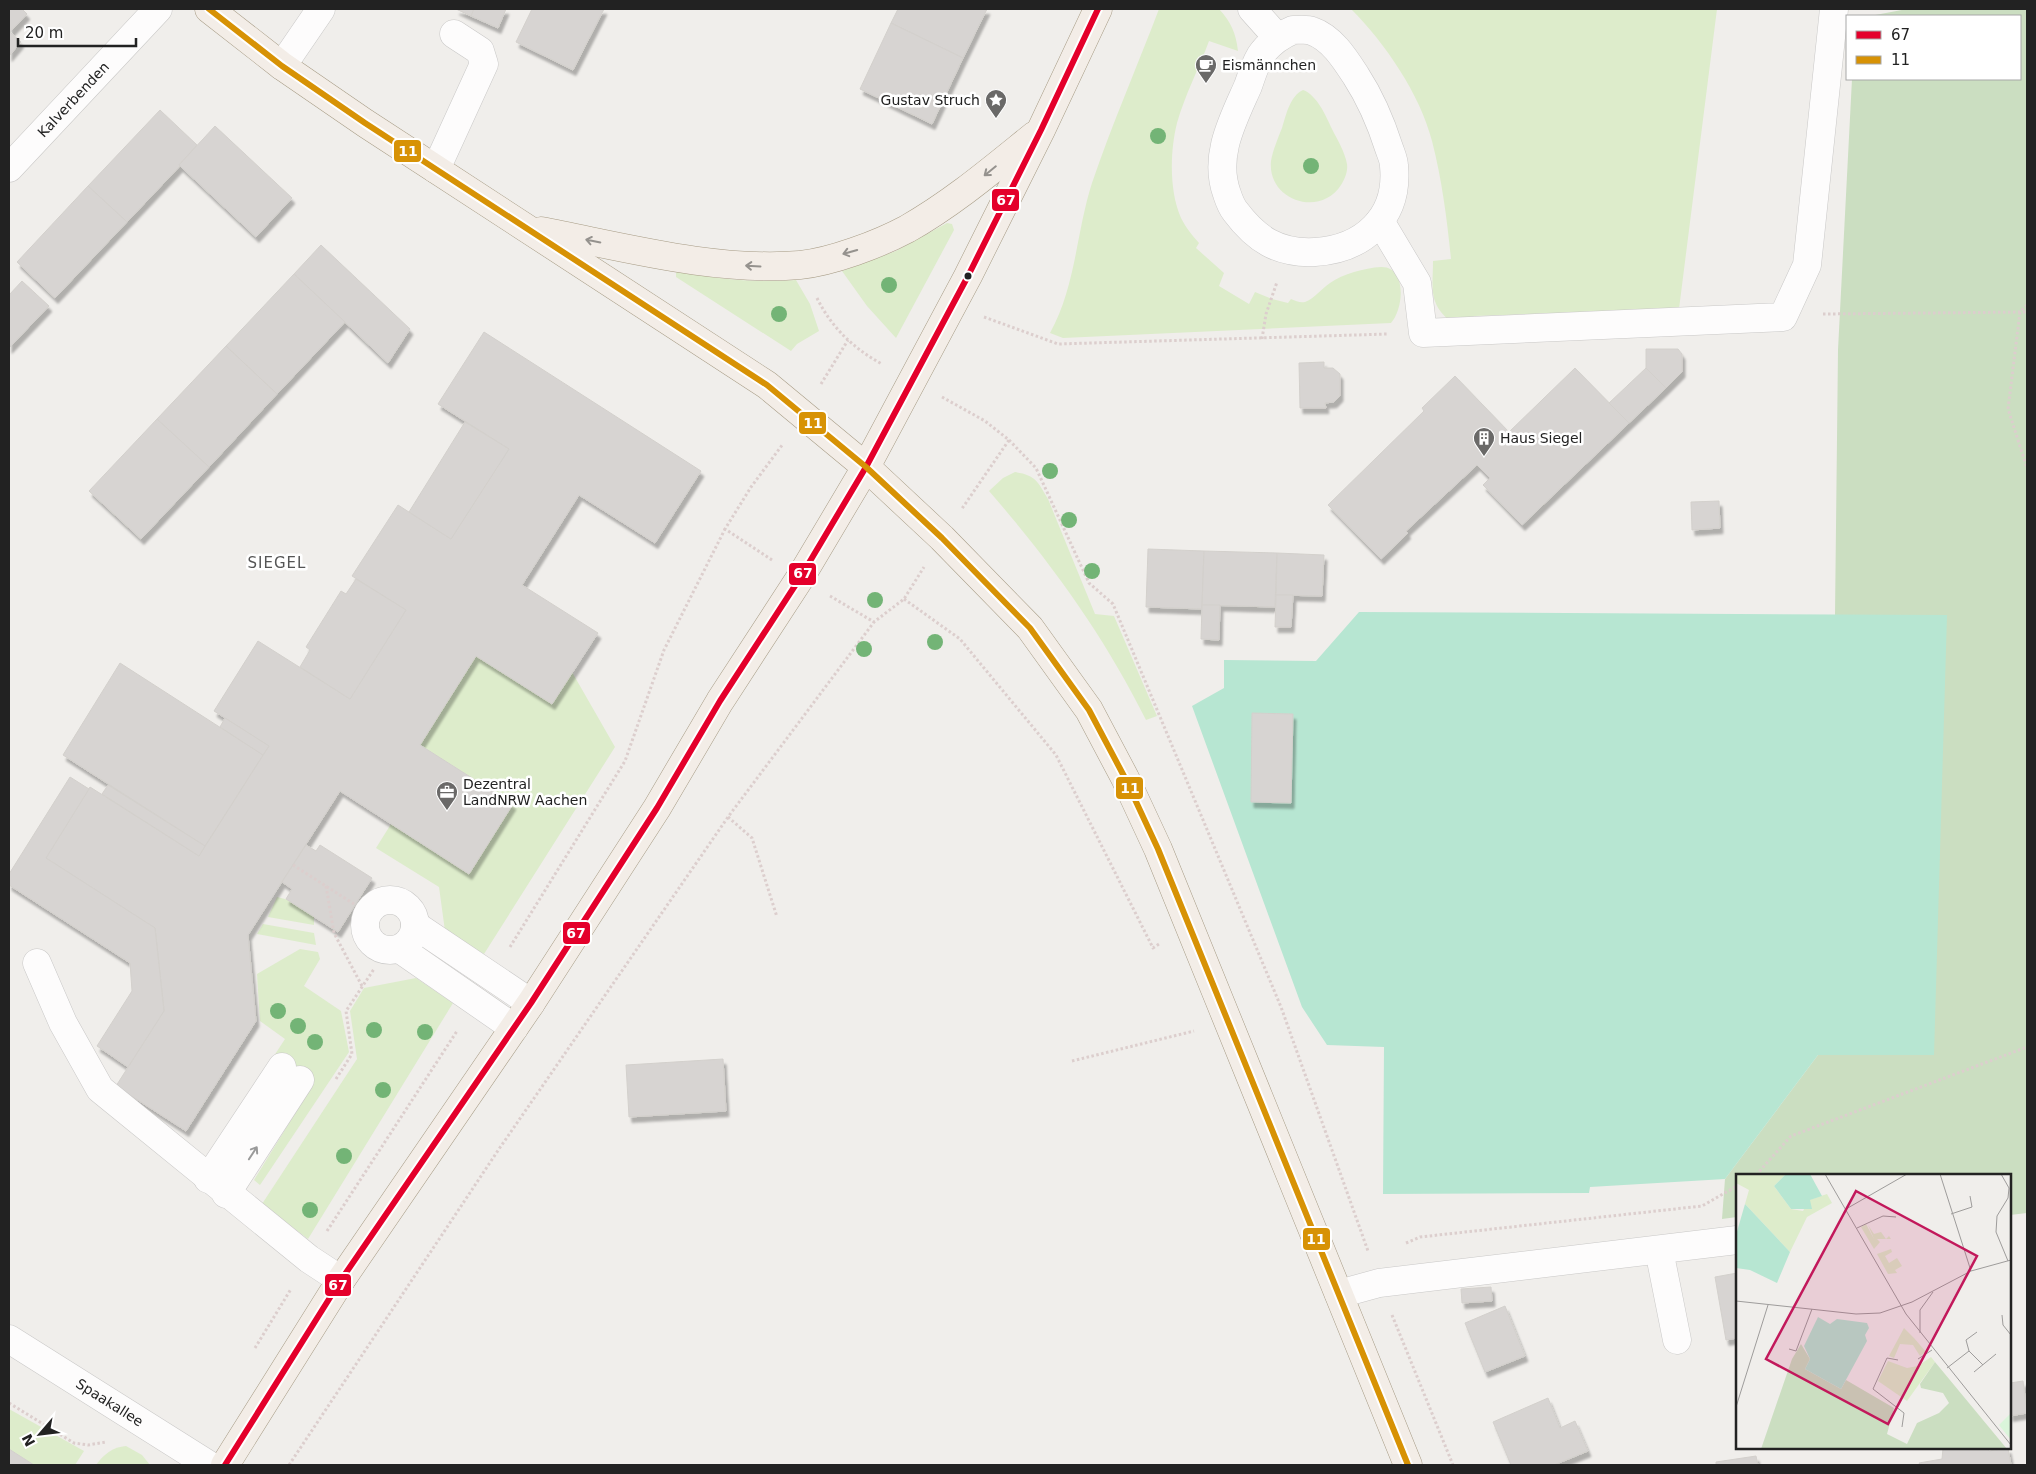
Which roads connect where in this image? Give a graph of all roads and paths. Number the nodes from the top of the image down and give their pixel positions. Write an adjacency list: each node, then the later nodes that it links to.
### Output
1 (158, 9): 11 (street, Kalverbenden)
2 (209, 9): 9 (main road)
3 (321, 9): 9 (street)
4 (1098, 9): 10 (main road)
5 (1252, 9): 8 (street)
6 (1834, 9): 21 (street)
7 (454, 34): 12 (street)
8 (1277, 37): 13 (street); 15 (street)
9 (282, 66): 12 (main road)
10 (1042, 130): 16 (main road, one-way to 16); 18 (main road)
11 (9, 168)
12 (436, 169): 14 (main road)
13 (1380, 221): 15 (street); 22 (street)
14 (530, 229): 16 (main road, one-way to 14); 26 (main road)
15 (1288, 250): 23 (path)
16 (802, 265): 24 (path)
17 (2027, 305): 19 (path)
18 (953, 306): 23 (path); 25 (main road)
19 (2020, 312): 20 (path); 21 (path); 29 (path)
20 (2027, 312)
21 (1783, 317): 22 (street)
22 (1423, 333): 23 (path)
23 (1262, 339)
24 (848, 340): 25 (path); 26 (path)
25 (913, 381): 27 (path); 28 (main road)
26 (803, 413): 28 (main road); 31 (path)
27 (1009, 440): 30 (path); 58 (path)
28 (866, 467): 30 (main road); 31 (main road)
29 (2027, 468)
30 (942, 538): 32 (path); 39 (main road)
31 (800, 578): 33 (path); 44 (main road)
32 (904, 599): 33 (path); 39 (path)
33 (874, 622): 34 (path)
34 (728, 817): 38 (path); 66 (path)
35 (293, 865): 36 (path)
36 (326, 886): 37 (path); 43 (path)
37 (368, 913): 40 (street); 41 (street)
38 (777, 917)
39 (1188, 923): 45 (main road)
40 (415, 925): 41 (street); 44 (street)
41 (393, 949): 43 (path); 46 (street)
42 (37, 963): 52 (street)
43 (362, 986): 50 (path)
44 (531, 1003): 46 (main road)
45 (1229, 1023): 48 (path); 59 (main road)
46 (514, 1028): 57 (main road)
47 (2027, 1047): 51 (path)
48 (1072, 1061)
49 (291, 1073): 52 (street)
50 (330, 1088)
51 (1757, 1174)
52 (217, 1186): 57 (street)
53 (1736, 1187): 55 (path)
54 (1736, 1240): 56 (street)
55 (1404, 1244)
56 (1659, 1250): 58 (street); 61 (street)
57 (341, 1280): 65 (main road)
58 (1379, 1283): 59 (street); 68 (path)
59 (1339, 1294): 67 (main road)
60 (9, 1339): 64 (street, Spaakallee)
61 (1677, 1340)
62 (9, 1403): 63 (path)
63 (111, 1442)
64 (209, 1465)
65 (225, 1465)
66 (289, 1465)
67 (1408, 1465)
68 (1453, 1465)

